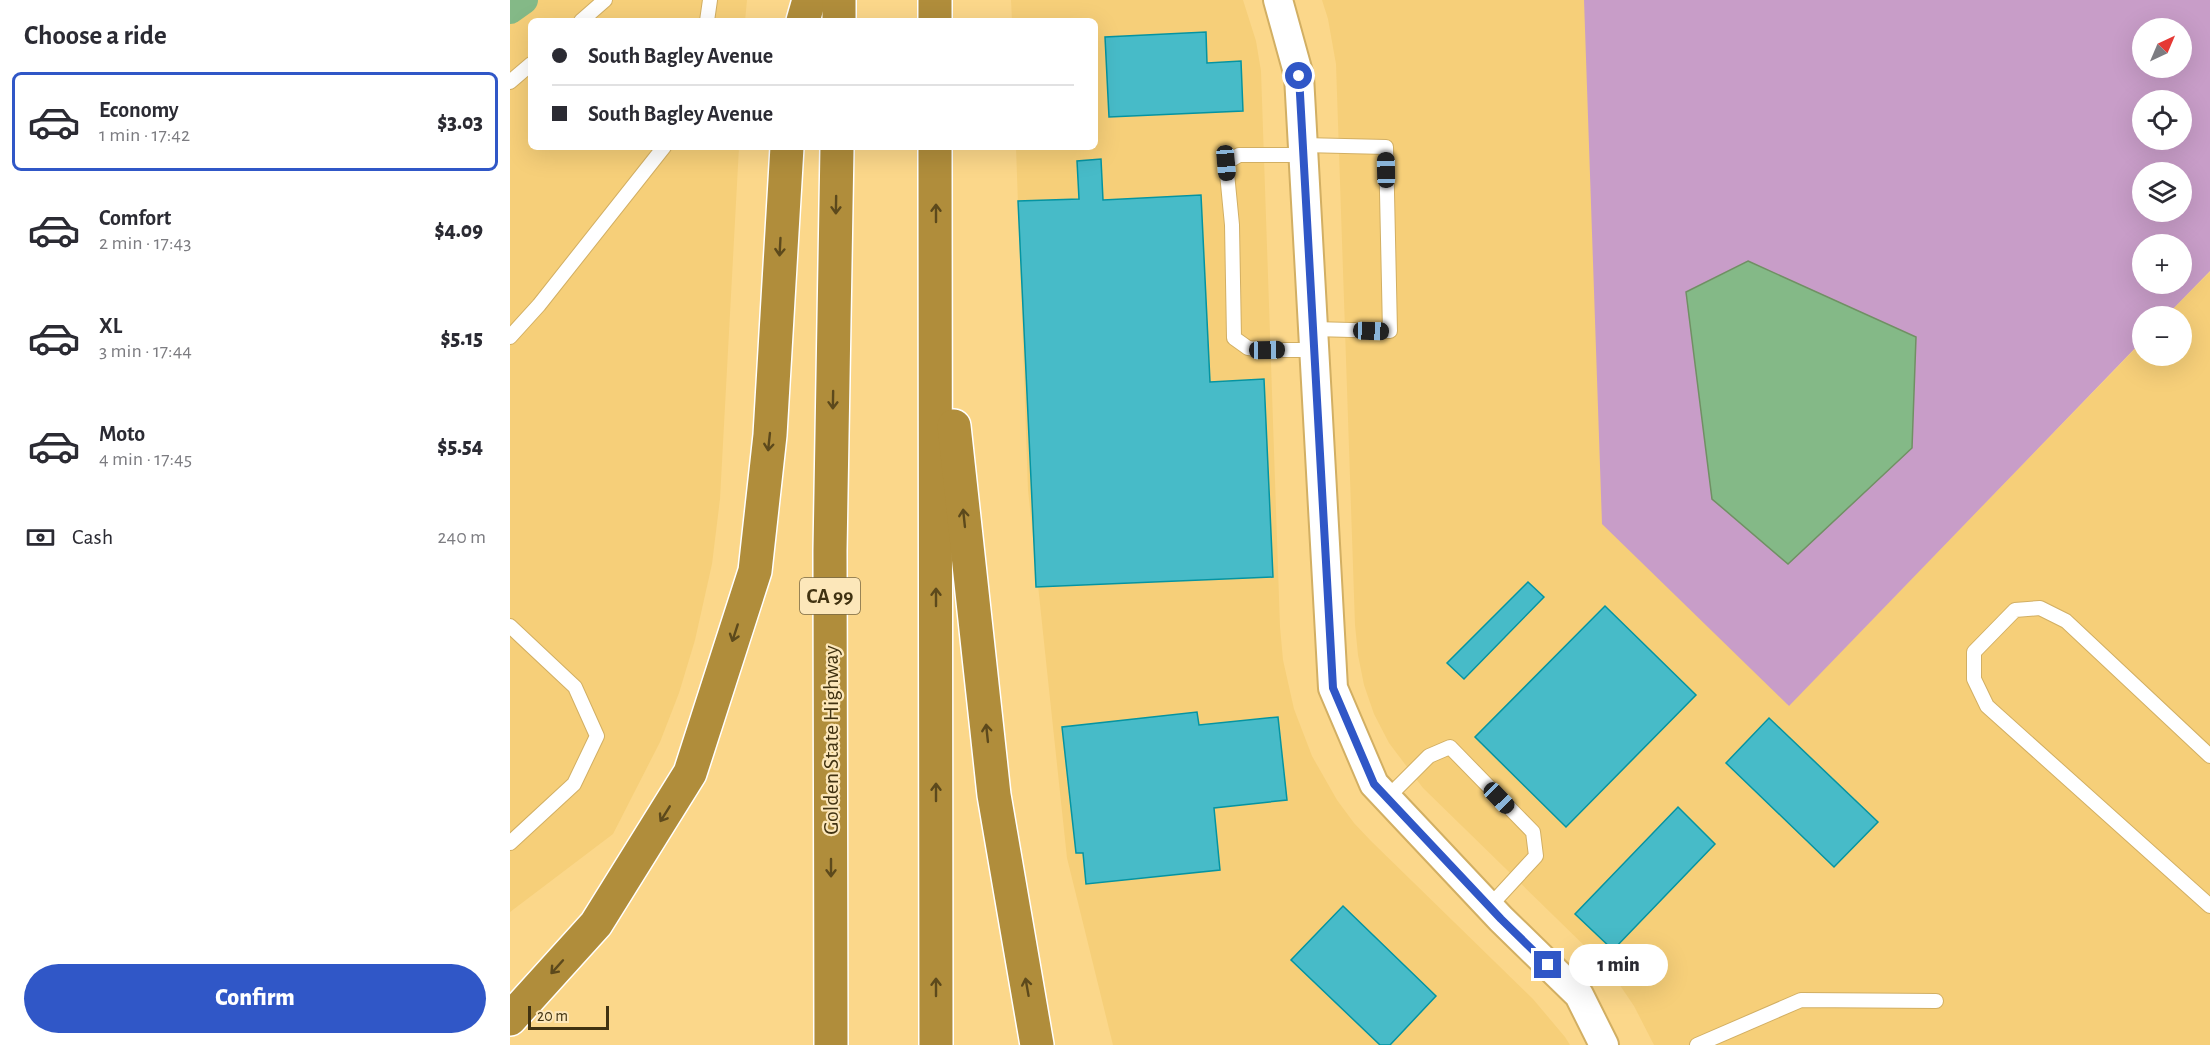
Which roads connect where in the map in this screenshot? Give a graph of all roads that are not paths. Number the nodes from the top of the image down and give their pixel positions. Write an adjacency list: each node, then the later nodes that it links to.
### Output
1 (605, 0): 7 (lane)
2 (710, 0): 8 (lane)
3 (809, 0): 9 (highway)
4 (839, 0): 10 (highway)
5 (935, 0): 11 (highway)
6 (1278, 0): 18 (street)
7 (584, 18)
8 (707, 18)
9 (804, 18)
10 (839, 18)
11 (935, 18)
12 (528, 67): 13 (lane)
13 (510, 82)
14 (662, 150): 20 (lane)
15 (787, 150): 29 (highway, one-way to 29)
16 (837, 150): 30 (highway, Golden State Highway / CA 99, one-way to 30)
17 (936, 150): 19 (highway, one-way to 17)
18 (1303, 150): 21 (street); 21 (lane); 21 (lane)
19 (936, 254): 31 (highway, one-way to 19); 32 (highway, one-way to 19)
20 (510, 337)
21 (1314, 339): 24 (street)
22 (510, 626): 25 (lane)
23 (2210, 756): 26 (lane)
24 (1387, 798): 27 (street); 27 (lane)
25 (510, 843)
26 (2210, 906)
27 (1490, 907): 33 (street)
28 (1936, 1001): 34 (lane)
29 (510, 1018)
30 (831, 1045)
31 (936, 1045)
32 (1037, 1045)
33 (1604, 1045)
34 (1697, 1045)

